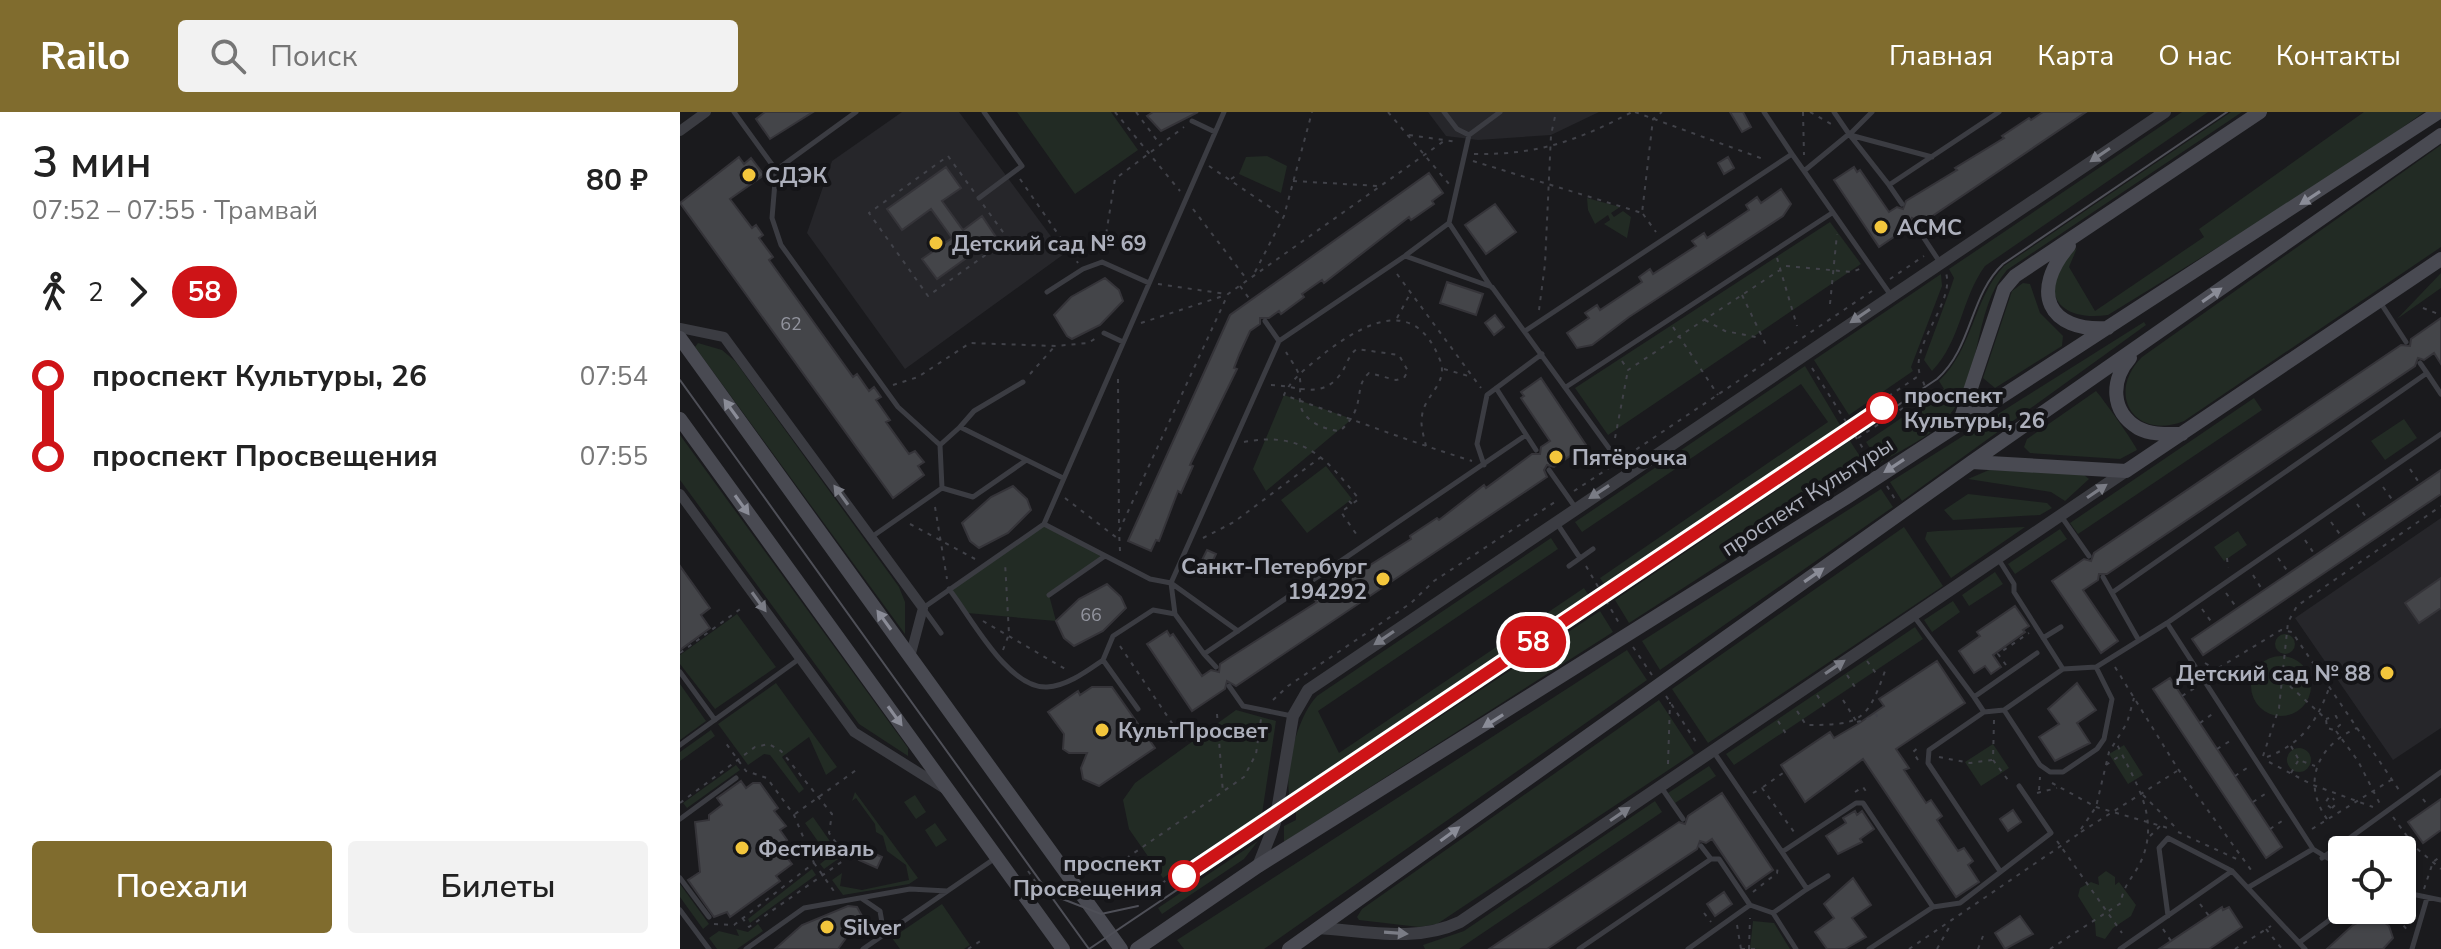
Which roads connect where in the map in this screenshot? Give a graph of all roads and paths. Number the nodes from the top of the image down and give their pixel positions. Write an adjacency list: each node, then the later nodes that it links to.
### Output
1 (706, 112): 24 (street)
2 (734, 112): 40 (lane)
3 (856, 112): 40 (lane)
4 (984, 112): 42 (lane)
5 (1136, 112): 32 (path)
6 (1224, 112): 25 (lane)
7 (1312, 112): 45 (path)
8 (1388, 112): 27 (path)
9 (1444, 112): 28 (lane)
10 (1500, 112): 28 (lane)
11 (1556, 112): 33 (path)
12 (1634, 112): 22 (path); 33 (path)
13 (1662, 112): 22 (path)
14 (1764, 112): 35 (lane)
15 (1803, 112): 41 (path)
16 (1834, 112): 26 (lane)
17 (1872, 112): 26 (lane)
18 (1999, 112): 37 (lane)
19 (2165, 112): 64 (street, one-way to 64)
20 (2260, 112): 58 (main road)
21 (2439, 112): 92 (main road, проспект Культуры, one-way to 92)
22 (1653, 119): 39 (path); 52 (path)
23 (1192, 121): 25 (lane); 32 (path)
24 (680, 131)
25 (1215, 132): 38 (lane)
26 (1849, 134): 37 (lane); 41 (lane); 47 (lane)
27 (1406, 135): 30 (path); 34 (path)
28 (1469, 135): 31 (lane)
29 (2441, 135): 98 (main road, one-way to 29)
30 (1444, 141): 31 (path); 34 (path)
31 (1467, 143): 36 (lane)
32 (1159, 144): 63 (path)
33 (1550, 148): 36 (path); 46 (path)
34 (1422, 154): 48 (path); 49 (path)
35 (1792, 154): 39 (lane); 41 (lane)
36 (1465, 156): 46 (path); 49 (lane)
37 (1932, 157): 47 (lane)
38 (1201, 161): 44 (path); 71 (lane)
39 (1776, 164): 59 (lane)
40 (776, 170): 119 (lane)
41 (1804, 171): 53 (lane)
42 (1015, 172): 50 (lane); 67 (path)
43 (1239, 174): 44 (path)
44 (1230, 180): 54 (path)
45 (1291, 181): 48 (path); 54 (path)
46 (1550, 185): 52 (path); 89 (path)
47 (1889, 185): 51 (lane)
48 (1378, 186): 70 (path)
49 (1458, 194): 56 (lane)
50 (979, 198): 50 (path)
51 (1902, 204)
52 (1642, 213): 59 (path)
53 (1832, 213): 55 (lane); 60 (lane)
54 (1284, 216): 70 (path)
55 (1838, 221): 65 (lane); 69 (path)
56 (1449, 223): 61 (lane); 73 (lane)
57 (1914, 223): 64 (lane)
58 (2083, 230): 92 (main road); 129 (main road)
59 (1662, 240): 89 (lane)
60 (1775, 251): 68 (path); 85 (lane)
61 (1405, 256): 66 (lane); 73 (lane)
62 (2441, 259): 80 (main road)
63 (1102, 262): 67 (lane); 71 (lane)
64 (1939, 262): 78 (street); 112 (path)
65 (1869, 263): 69 (path); 78 (lane)
66 (1391, 265): 75 (path); 99 (lane)
67 (1083, 269): 74 (lane)
68 (1780, 270): 69 (path); 77 (path); 90 (path)
69 (1833, 271): 81 (path)
70 (1255, 272): 72 (path)
71 (1149, 283): 76 (path); 87 (lane)
72 (1239, 285): 76 (path); 79 (path)
73 (1492, 287): 93 (lane)
74 (1047, 292)
75 (1411, 292): 84 (path); 114 (path)
76 (1228, 294): 87 (path); 166 (path)
77 (1742, 295): 86 (path); 97 (path)
78 (1891, 295): 147 (street, one-way to 147)
79 (1251, 301)
80 (2379, 301): 101 (lane); 131 (main road)
81 (1830, 304)
82 (2423, 308): 83 (path)
83 (2441, 315)
84 (1397, 319): 109 (path); 113 (path)
85 (1668, 319): 95 (path); 104 (lane)
86 (1704, 319): 95 (path); 97 (path)
87 (1132, 321): 100 (lane)
88 (1265, 321): 99 (lane)
89 (1537, 323): 93 (lane)
90 (1797, 326)
91 (680, 328): 168 (street, one-way to 91)
92 (2108, 328): 129 (main road, проспект Культуры)
93 (1525, 331): 106 (lane)
94 (1104, 333): 100 (lane); 102 (path)
95 (1679, 335): 110 (path); 124 (path)
96 (680, 338): 218 (main road, one-way to 96)
97 (1761, 338): 103 (path)
98 (2148, 340): 131 (main road); 143 (main road)
99 (1279, 341): 113 (path); 116 (lane)
100 (1123, 342): 105 (lane)
101 (2406, 342)
102 (1056, 346): 115 (path); 119 (path)
103 (1767, 347)
104 (1616, 353): 110 (path); 118 (lane)
105 (1118, 354): 148 (lane); 166 (path)
106 (1542, 354): 118 (lane); 120 (lane)
107 (2420, 363): 111 (lane)
108 (1809, 364): 128 (path)
109 (1442, 369): 114 (path); 137 (path)
110 (1628, 370): 139 (path)
111 (2427, 373): 122 (lane); 192 (lane)
112 (1920, 375): 128 (path); 134 (path)
113 (1300, 376): 117 (path); 121 (path)
114 (1474, 378): 123 (path)
115 (1023, 382): 130 (lane)
116 (1258, 384): 117 (path); 135 (lane)
117 (1288, 385): 121 (path); 125 (path)
118 (1566, 387): 139 (lane)
119 (884, 388): 136 (lane)
120 (1496, 388): 123 (lane); 133 (lane)
121 (1300, 391): 125 (path); 127 (path)
122 (2441, 394)
123 (1487, 395): 144 (lane)
124 (1718, 395)
125 (1299, 400): 127 (path); 127 (path)
126 (680, 419): 302 (main road, one-way to 302)
127 (1352, 419): 137 (path)
128 (1847, 424): 134 (path)
129 (1959, 424): 347 (main road, проспект Культуры, one-way to 347)
130 (960, 427): 136 (lane); 141 (lane)
131 (2182, 434): 146 (main road)
132 (2441, 434): 149 (lane)
133 (1526, 435): 138 (lane); 144 (lane)
134 (1857, 439): 142 (path)
135 (1231, 444): 140 (path); 172 (lane)
136 (940, 445): 151 (lane)
137 (1426, 446): 144 (path)
138 (1536, 450)
139 (1612, 451): 147 (lane)
140 (1321, 457): 172 (path); 173 (path)
141 (1025, 461): 148 (lane); 151 (lane)
142 (1871, 461)
143 (1972, 462): 146 (main road); 383 (main road, one-way to 143)
144 (1484, 465): 173 (lane)
145 (1549, 470): 159 (lane)
146 (2126, 471): 161 (street, one-way to 146)
147 (1627, 474): 159 (street, one-way to 159)
148 (1063, 478): 152 (lane)
149 (2377, 478): 155 (lane); 156 (path)
150 (1886, 485): 157 (path)
151 (942, 488): 154 (lane)
152 (1057, 493): 165 (lane); 170 (path)
153 (680, 494): 219 (street, one-way to 219)
154 (933, 494): 162 (lane); 171 (path)
155 (2351, 496): 160 (lane); 163 (path)
156 (2394, 502)
157 (1898, 503)
158 (2441, 506): 206 (path)
159 (1576, 508): 164 (street)
160 (2325, 514): 167 (lane); 169 (path)
161 (2061, 515): 179 (lane); 181 (street)
162 (898, 518): 168 (lane); 171 (path)
163 (2368, 520)
164 (1556, 521): 180 (lane); 257 (street, one-way to 257)
165 (1044, 524): 176 (lane); 178 (lane)
166 (1119, 531): 170 (path)
167 (2299, 532): 175 (lane); 177 (path)
168 (872, 537): 196 (street)
169 (2342, 537)
170 (1119, 539): 182 (path)
171 (940, 540): 183 (path); 190 (path)
172 (1187, 544): 188 (lane)
173 (1365, 545): 207 (lane)
174 (1593, 549): 180 (lane)
175 (2273, 550): 185 (lane); 186 (path)
176 (1005, 551): 183 (lane); 209 (path)
177 (2315, 555)
178 (1105, 556): 182 (lane); 193 (lane)
179 (2089, 556)
180 (1580, 558): 184 (lane); 203 (path)
181 (1998, 558): 200 (street); 205 (lane)
182 (1121, 564): 188 (lane)
183 (985, 565): 190 (lane)
184 (1569, 566)
185 (2247, 568): 189 (lane); 191 (path)
186 (2289, 573)
187 (2103, 577): 192 (lane)
188 (1171, 583): 199 (lane); 207 (lane)
189 (2221, 586): 194 (lane); 197 (path)
190 (949, 589): 196 (lane); 198 (lane)
191 (2263, 591)
192 (2113, 592): 212 (lane)
193 (1049, 595)
194 (2198, 602): 201 (lane); 202 (path)
195 (743, 607): 215 (path)
196 (923, 608): 208 (lane); 218 (street)
197 (2237, 608)
198 (967, 613): 209 (path); 221 (lane)
199 (1175, 614): 210 (lane); 217 (lane)
200 (1912, 615): 214 (street); 242 (lane)
201 (2167, 623): 212 (lane); 234 (lane)
202 (2213, 624)
203 (1621, 627)
204 (2061, 627): 211 (lane)
205 (2036, 628): 211 (lane); 230 (path)
206 (2287, 630): 227 (path); 235 (path); 238 (path)
207 (1238, 631): 217 (lane)
208 (941, 633)
209 (1009, 634): 221 (path); 233 (path)
210 (1113, 636): 222 (lane); 267 (path)
211 (2043, 638): 226 (lane)
212 (2138, 639): 220 (lane)
213 (1632, 646): 231 (path)
214 (1860, 650): 223 (street); 232 (path)
215 (680, 653)
216 (2037, 653): 230 (lane)
217 (1204, 654): 224 (lane)
218 (910, 657): 398 (main road)
219 (800, 658): 259 (lane); 302 (street)
220 (2110, 659): 225 (lane); 243 (path)
221 (1000, 660): 233 (lane)
222 (1103, 660): 233 (lane); 249 (lane)
223 (1839, 664): 236 (street, one-way to 223); 239 (path)
224 (1216, 667)
225 (2096, 667): 226 (lane); 252 (lane)
226 (2063, 669): 252 (lane)
227 (2215, 669): 234 (path); 235 (path)
228 (1885, 671): 247 (path)
229 (680, 672): 259 (lane)
230 (2010, 672): 242 (lane)
231 (1653, 676)
232 (1878, 676)
233 (1078, 677)
234 (2204, 679): 241 (path); 248 (lane)
235 (2282, 679): 255 (path); 279 (path)
236 (1809, 684): 244 (street); 251 (path)
237 (1229, 686): 257 (lane)
238 (2330, 686): 255 (path); 262 (path)
239 (1857, 690)
240 (1666, 695): 246 (path)
241 (2182, 696)
242 (1974, 697): 254 (lane)
243 (2134, 698): 269 (path); 285 (path)
244 (1788, 699): 250 (street); 260 (path)
245 (1843, 700): 260 (path)
246 (1670, 702): 273 (path); 293 (path)
247 (1872, 708): 260 (path); 260 (path)
248 (2222, 708): 261 (path); 264 (lane)
249 (1138, 709)
250 (1771, 710): 266 (path); 273 (street)
251 (1827, 710)
252 (2004, 710): 253 (lane)
253 (1994, 711): 254 (lane); 278 (path)
254 (1984, 712): 275 (lane)
255 (2320, 713): 258 (path); 272 (path)
256 (1217, 714): 304 (path)
257 (1293, 716): 347 (street)
258 (2326, 719): 263 (path); 263 (path)
259 (715, 720): 271 (lane)
260 (1857, 722)
261 (2200, 723)
262 (2358, 727): 265 (path); 291 (path)
263 (2334, 730): 265 (path)
264 (2240, 734): 274 (path); 279 (lane)
265 (2339, 736): 283 (path); 301 (path)
266 (1788, 737)
267 (1182, 738)
268 (725, 742): 277 (path)
269 (2116, 742): 276 (path); 282 (path)
270 (1924, 744): 281 (path)
271 (680, 745)
272 (2290, 746): 279 (path); 280 (path)
273 (1707, 749): 293 (street); 338 (lane)
274 (2217, 749)
275 (1927, 755): 278 (path); 350 (lane)
276 (2122, 755): 282 (path); 305 (path)
277 (738, 760): 307 (path); 314 (path); 320 (path)
278 (1993, 760): 295 (path)
279 (2260, 760): 288 (path); 289 (path); 298 (lane)
280 (2299, 760): 283 (path); 288 (path)
281 (1921, 764)
282 (2105, 766): 315 (path)
283 (2316, 767): 294 (path)
284 (859, 768): 307 (path)
285 (2178, 769): 305 (path); 343 (path)
286 (1782, 771): 296 (path)
287 (2441, 772): 299 (lane)
288 (2291, 774): 294 (path)
289 (2235, 776)
290 (736, 778): 322 (lane)
291 (2391, 780): 301 (path); 309 (path)
292 (1746, 782): 296 (path)
293 (1664, 784): 323 (lane); 383 (street, one-way to 293)
294 (2313, 785): 303 (path); 324 (path)
295 (2019, 786): 310 (lane)
296 (1762, 788): 329 (path)
297 (2059, 788): 300 (path); 300 (path); 315 (path)
298 (2274, 788): 313 (path); 321 (lane)
299 (2416, 790): 309 (lane); 316 (path)
300 (2039, 791): 310 (path)
301 (2372, 791): 312 (path); 318 (path)
302 (950, 792): 340 (main road)
303 (2333, 792): 308 (path); 312 (path)
304 (1223, 793)
305 (2142, 794): 319 (path); 325 (path); 331 (path)
306 (1852, 795): 311 (path)
307 (819, 797): 320 (path); 352 (path)
308 (2331, 797): 317 (path); 317 (path)
309 (2405, 798): 318 (lane)
310 (2027, 799): 330 (lane)
311 (1871, 800)
312 (2356, 801): 318 (path); 324 (path)
313 (2253, 802)
314 (680, 803)
315 (2096, 807): 319 (path); 333 (path)
316 (2429, 807)
317 (2329, 808): 324 (path)
318 (2387, 810): 341 (lane); 345 (path)
319 (2114, 811): 325 (path); 333 (path)
320 (794, 815): 346 (path)
321 (2292, 815): 328 (path); 332 (lane)
322 (680, 819)
323 (1683, 819)
324 (2327, 819): 332 (path)
325 (2149, 821): 326 (path); 334 (path)
326 (2161, 825): 331 (path); 334 (path)
327 (1244, 829): 356 (path)
328 (2270, 829)
329 (1795, 833)
330 (2051, 833): 336 (path); 350 (lane)
331 (2181, 833): 343 (path)
332 (2304, 834): 337 (lane)
333 (2077, 835): 336 (path)
334 (2149, 837): 372 (path)
335 (1701, 846): 342 (lane)
336 (2061, 847): 372 (path); 381 (path)
337 (2313, 849): 341 (lane); 355 (lane)
338 (1782, 852): 358 (lane); 363 (path); 369 (lane)
339 (2441, 856): 345 (path)
340 (997, 857): 359 (lane); 397 (main road)
341 (2322, 858): 344 (lane)
342 (1711, 859): 363 (lane); 400 (lane)
343 (2242, 861): 355 (path)
344 (2328, 861)
345 (2433, 862): 348 (path); 365 (path)
346 (814, 863): 352 (path); 377 (path)
347 (1258, 866): 399 (main road, проспект Культуры)
348 (2441, 867)
349 (1028, 871): 360 (path)
350 (2000, 871): 369 (lane)
351 (2232, 871): 357 (lane); 364 (lane); 374 (lane)
352 (823, 876): 367 (path); 377 (path)
353 (1828, 876): 358 (lane)
354 (680, 878): 376 (lane)
355 (2260, 880): 357 (lane)
356 (1162, 883)
357 (2249, 887): 378 (lane)
358 (1807, 889): 371 (lane)
359 (947, 891): 362 (lane); 385 (lane)
360 (1042, 891)
361 (2416, 895): 365 (lane)
362 (860, 898): 367 (lane); 385 (lane)
363 (1746, 898): 368 (lane)
364 (2196, 898): 374 (lane); 375 (path)
365 (2427, 898): 366 (lane); 387 (lane)
366 (2441, 900)
367 (841, 901): 394 (lane)
368 (1750, 905): 371 (lane); 373 (lane); 403 (path)
369 (1933, 907): 406 (lane)
370 (680, 910): 393 (lane)
371 (1773, 913): 405 (lane)
372 (2108, 913): 391 (path); 410 (path)
373 (1735, 915): 401 (lane); 402 (path)
374 (2168, 916): 380 (lane)
375 (2209, 916)
376 (709, 917): 377 (path)
377 (743, 919)
378 (2279, 921): 384 (path); 390 (lane)
379 (2328, 921): 390 (lane)
380 (2159, 922): 389 (path); 391 (lane)
381 (1950, 923): 407 (path); 408 (path)
382 (2403, 924): 387 (path)
383 (1318, 928): 392 (main road)
384 (2266, 929): 412 (path); 413 (path)
385 (884, 934): 395 (lane)
386 (1983, 936): 409 (path)
387 (2415, 938): 415 (lane)
388 (982, 940): 396 (path)
389 (2171, 941)
390 (2300, 942): 414 (lane)
391 (2129, 943): 411 (lane)
392 (1296, 947)
393 (709, 949)
394 (746, 949)
395 (863, 949)
396 (968, 949)
397 (1063, 949)
398 (1121, 949)
399 (1137, 949)
400 (1579, 949)
401 (1688, 949)
402 (1741, 949): 403 (path)
403 (1749, 949): 404 (path)
404 (1756, 949)
405 (1796, 949)
406 (1869, 949)
407 (1909, 949)
408 (1937, 949)
409 (1978, 949)
410 (2050, 949)
411 (2120, 949)
412 (2235, 949)
413 (2282, 949)
414 (2305, 949)
415 (2412, 949)

